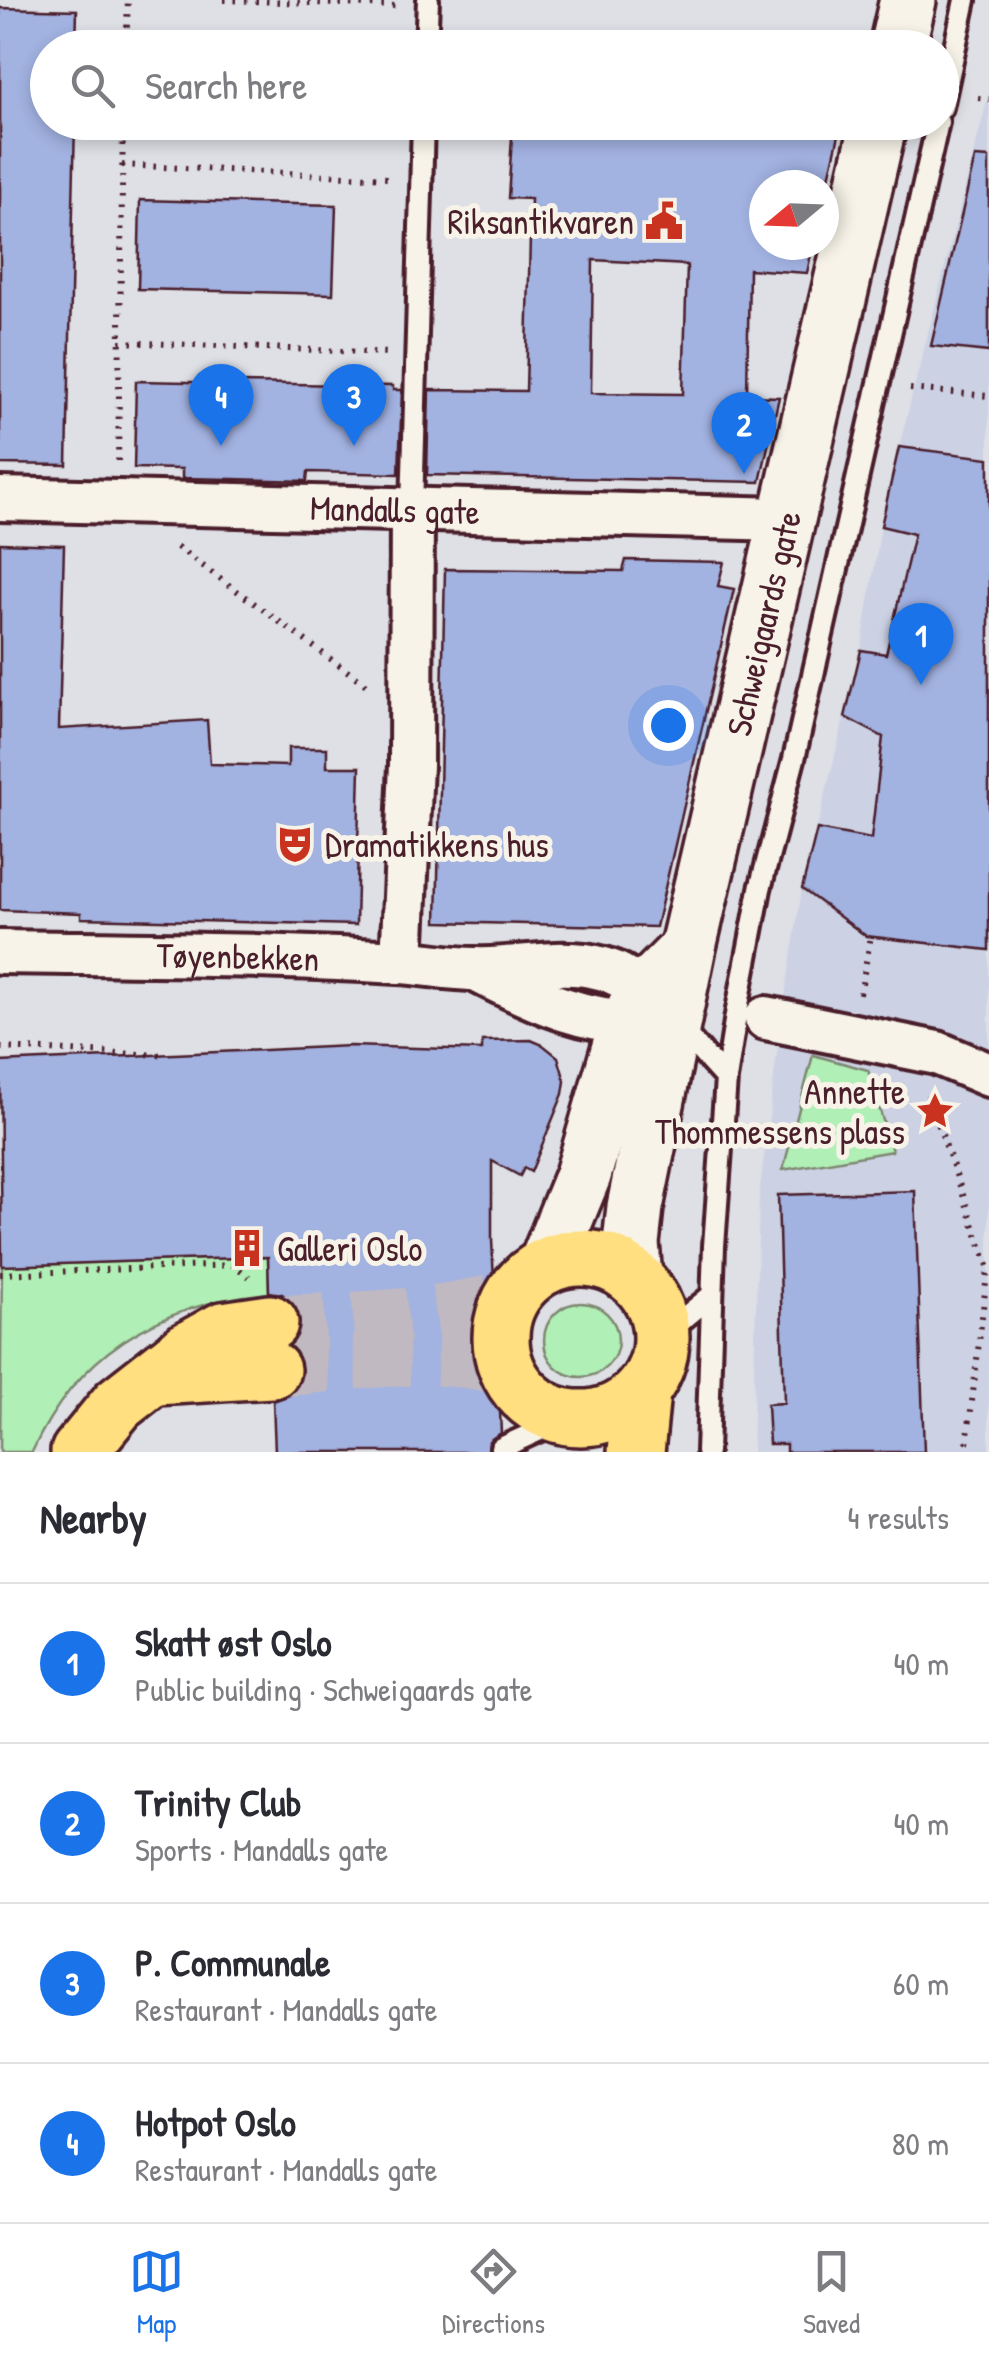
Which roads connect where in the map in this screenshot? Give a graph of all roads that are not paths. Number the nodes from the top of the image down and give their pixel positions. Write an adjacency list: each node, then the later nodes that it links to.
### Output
1 (908, 0): 5 (street)
2 (966, 0): 6 (lane)
3 (428, 4): 4 (lane)
4 (427, 30)
5 (901, 30)
6 (959, 31)
7 (421, 140): 11 (lane)
8 (876, 140): 12 (street, Schweigaards gate)
9 (934, 140): 18 (lane)
10 (0, 499): 11 (street, Mandalls gate)
11 (412, 509): 12 (street, Mandalls gate); 14 (street)
12 (787, 519): 15 (street, Schweigaards gate)
13 (0, 952): 14 (street, Tøyenbekken)
14 (402, 962): 15 (street, Tøyenbekken)
15 (648, 1012): 18 (lane); 19 (street, Schweigaards gate); 20 (street, Schweigaards gate)
16 (766, 1018): 17 (street)
17 (989, 1076)
18 (726, 1079): 21 (lane)
19 (546, 1266): 20 (highway); 25 (highway)
20 (634, 1277): 23 (highway)
21 (710, 1296): 23 (lane); 29 (lane)
22 (267, 1326): 27 (highway)
23 (662, 1336): 24 (highway)
24 (642, 1392): 25 (highway); 28 (highway)
25 (556, 1426): 26 (lane)
26 (502, 1448)
27 (80, 1452)
28 (636, 1452)
29 (707, 1452)

